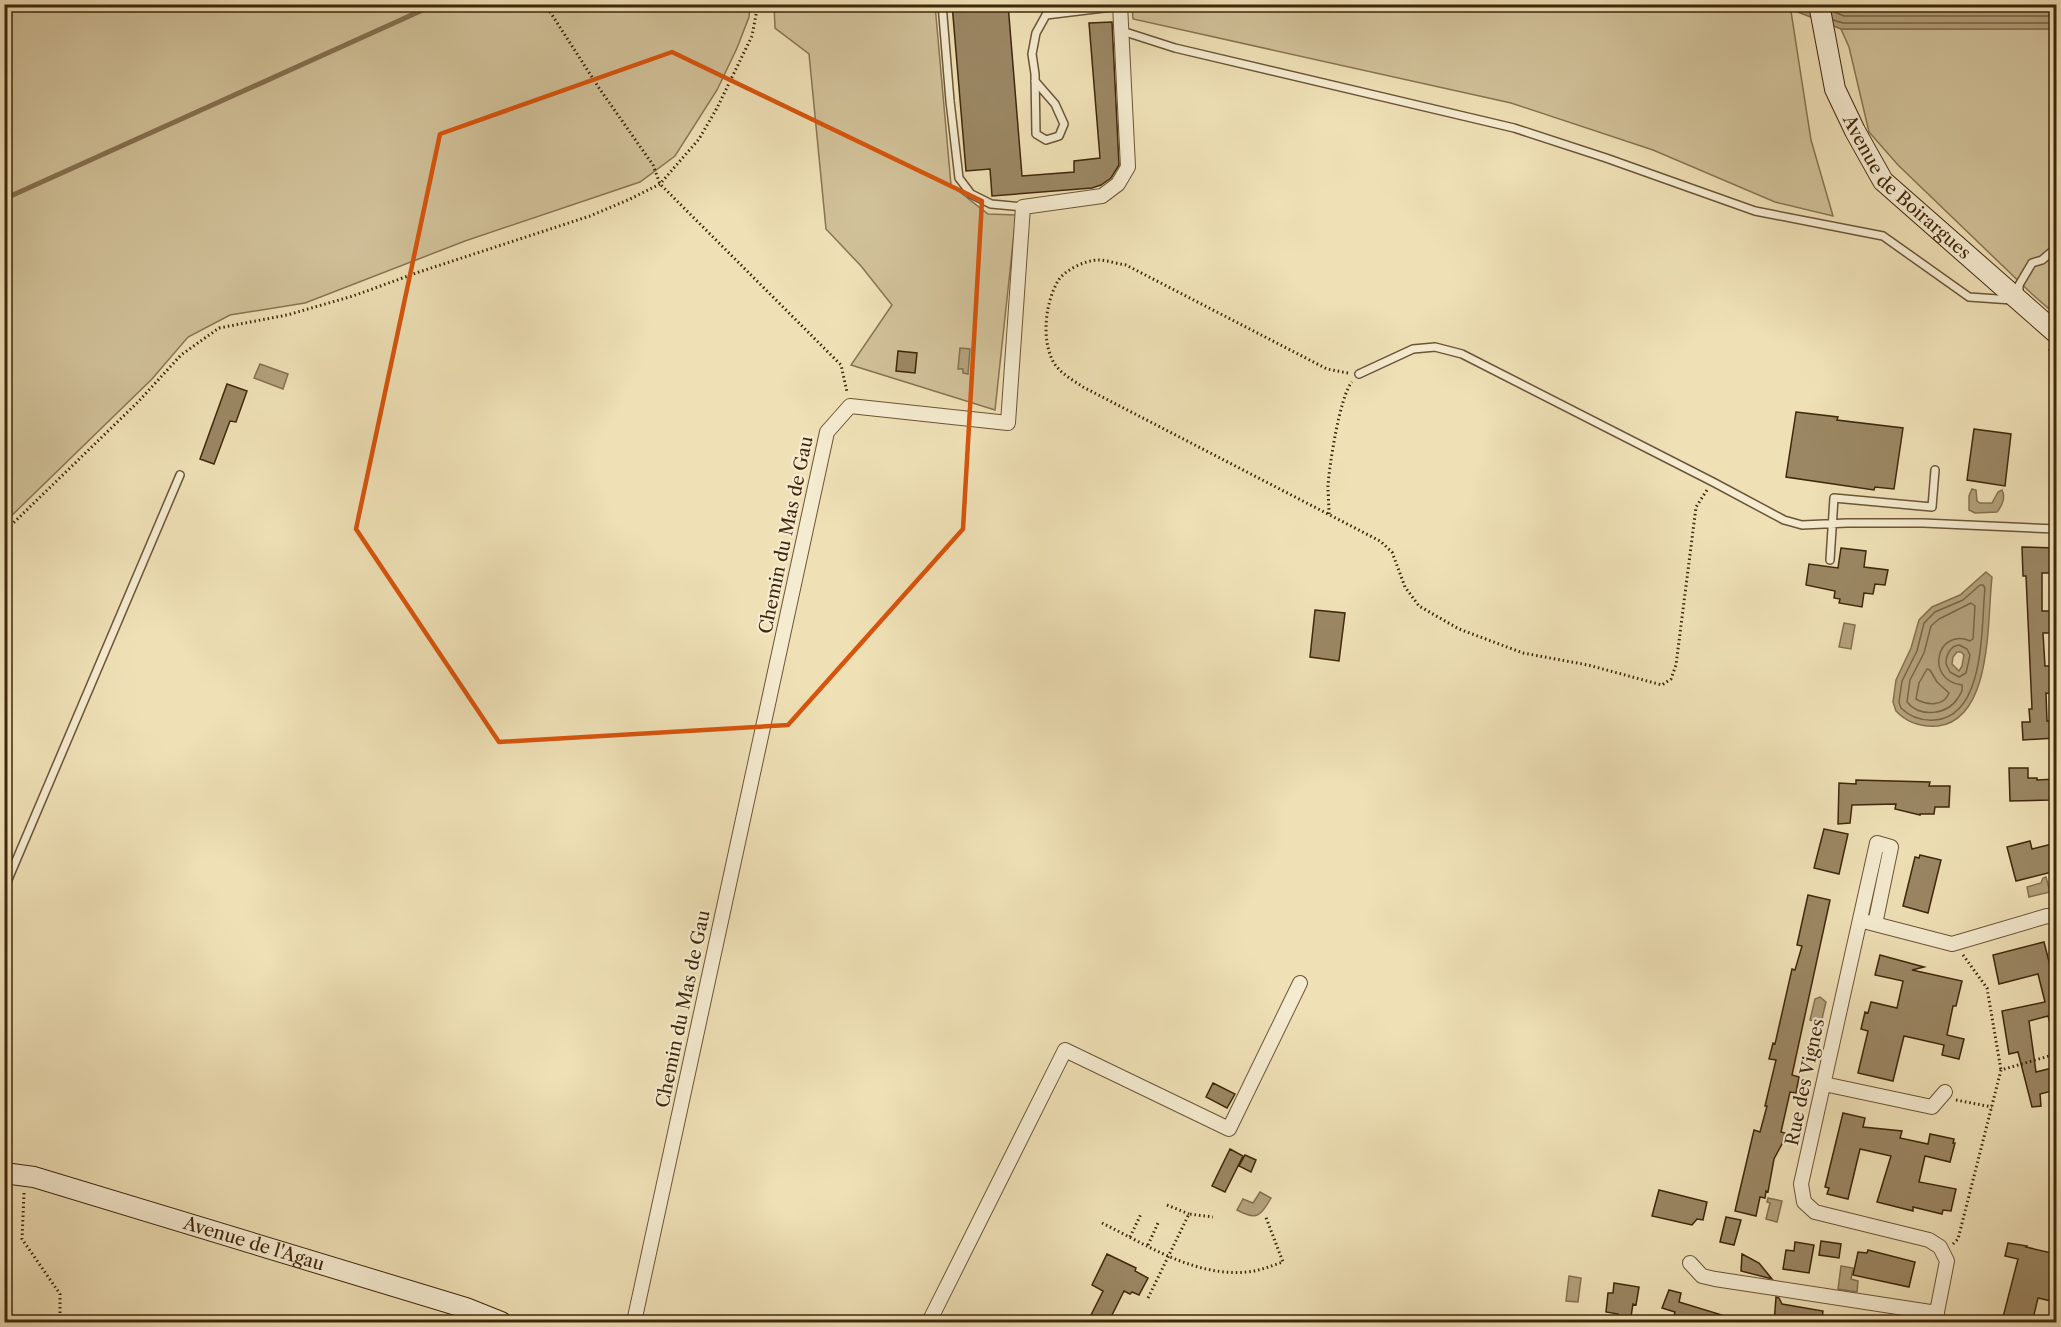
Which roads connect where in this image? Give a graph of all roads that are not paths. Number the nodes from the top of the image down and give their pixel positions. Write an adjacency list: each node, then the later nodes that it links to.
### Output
1 (942, 4): 6 (lane)
2 (1120, 5): 4 (street); 5 (lane)
3 (1820, 14): 8 (street, Avenue de Boirargues)
4 (1122, 31): 6 (street); 8 (lane)
5 (1035, 81): 5 (lane)
6 (1023, 207): 27 (street, Chemin du Mas de Gau)
7 (2056, 248): 8 (lane)
8 (2020, 301): 9 (street, Avenue de Boirargues)
9 (2056, 333)
10 (1359, 374): 13 (lane)
11 (1935, 470): 13 (lane)
12 (180, 475): 16 (lane)
13 (1833, 523): 14 (lane); 15 (lane)
14 (2056, 529)
15 (1830, 560)
16 (4, 889)
17 (2056, 917): 19 (street)
18 (1859, 921): 19 (street); 19 (street, Rue des Vignes); 21 (street, Rue des Vignes)
19 (1875, 924)
20 (1299, 983): 28 (street)
21 (1824, 1084): 22 (street); 25 (street, Rue des Vignes)
22 (1945, 1092)
23 (4, 1173): 26 (street, Avenue de l'Agau)
24 (1690, 1263): 25 (street)
25 (1936, 1318)
26 (501, 1323)
27 (634, 1323)
28 (929, 1323)

